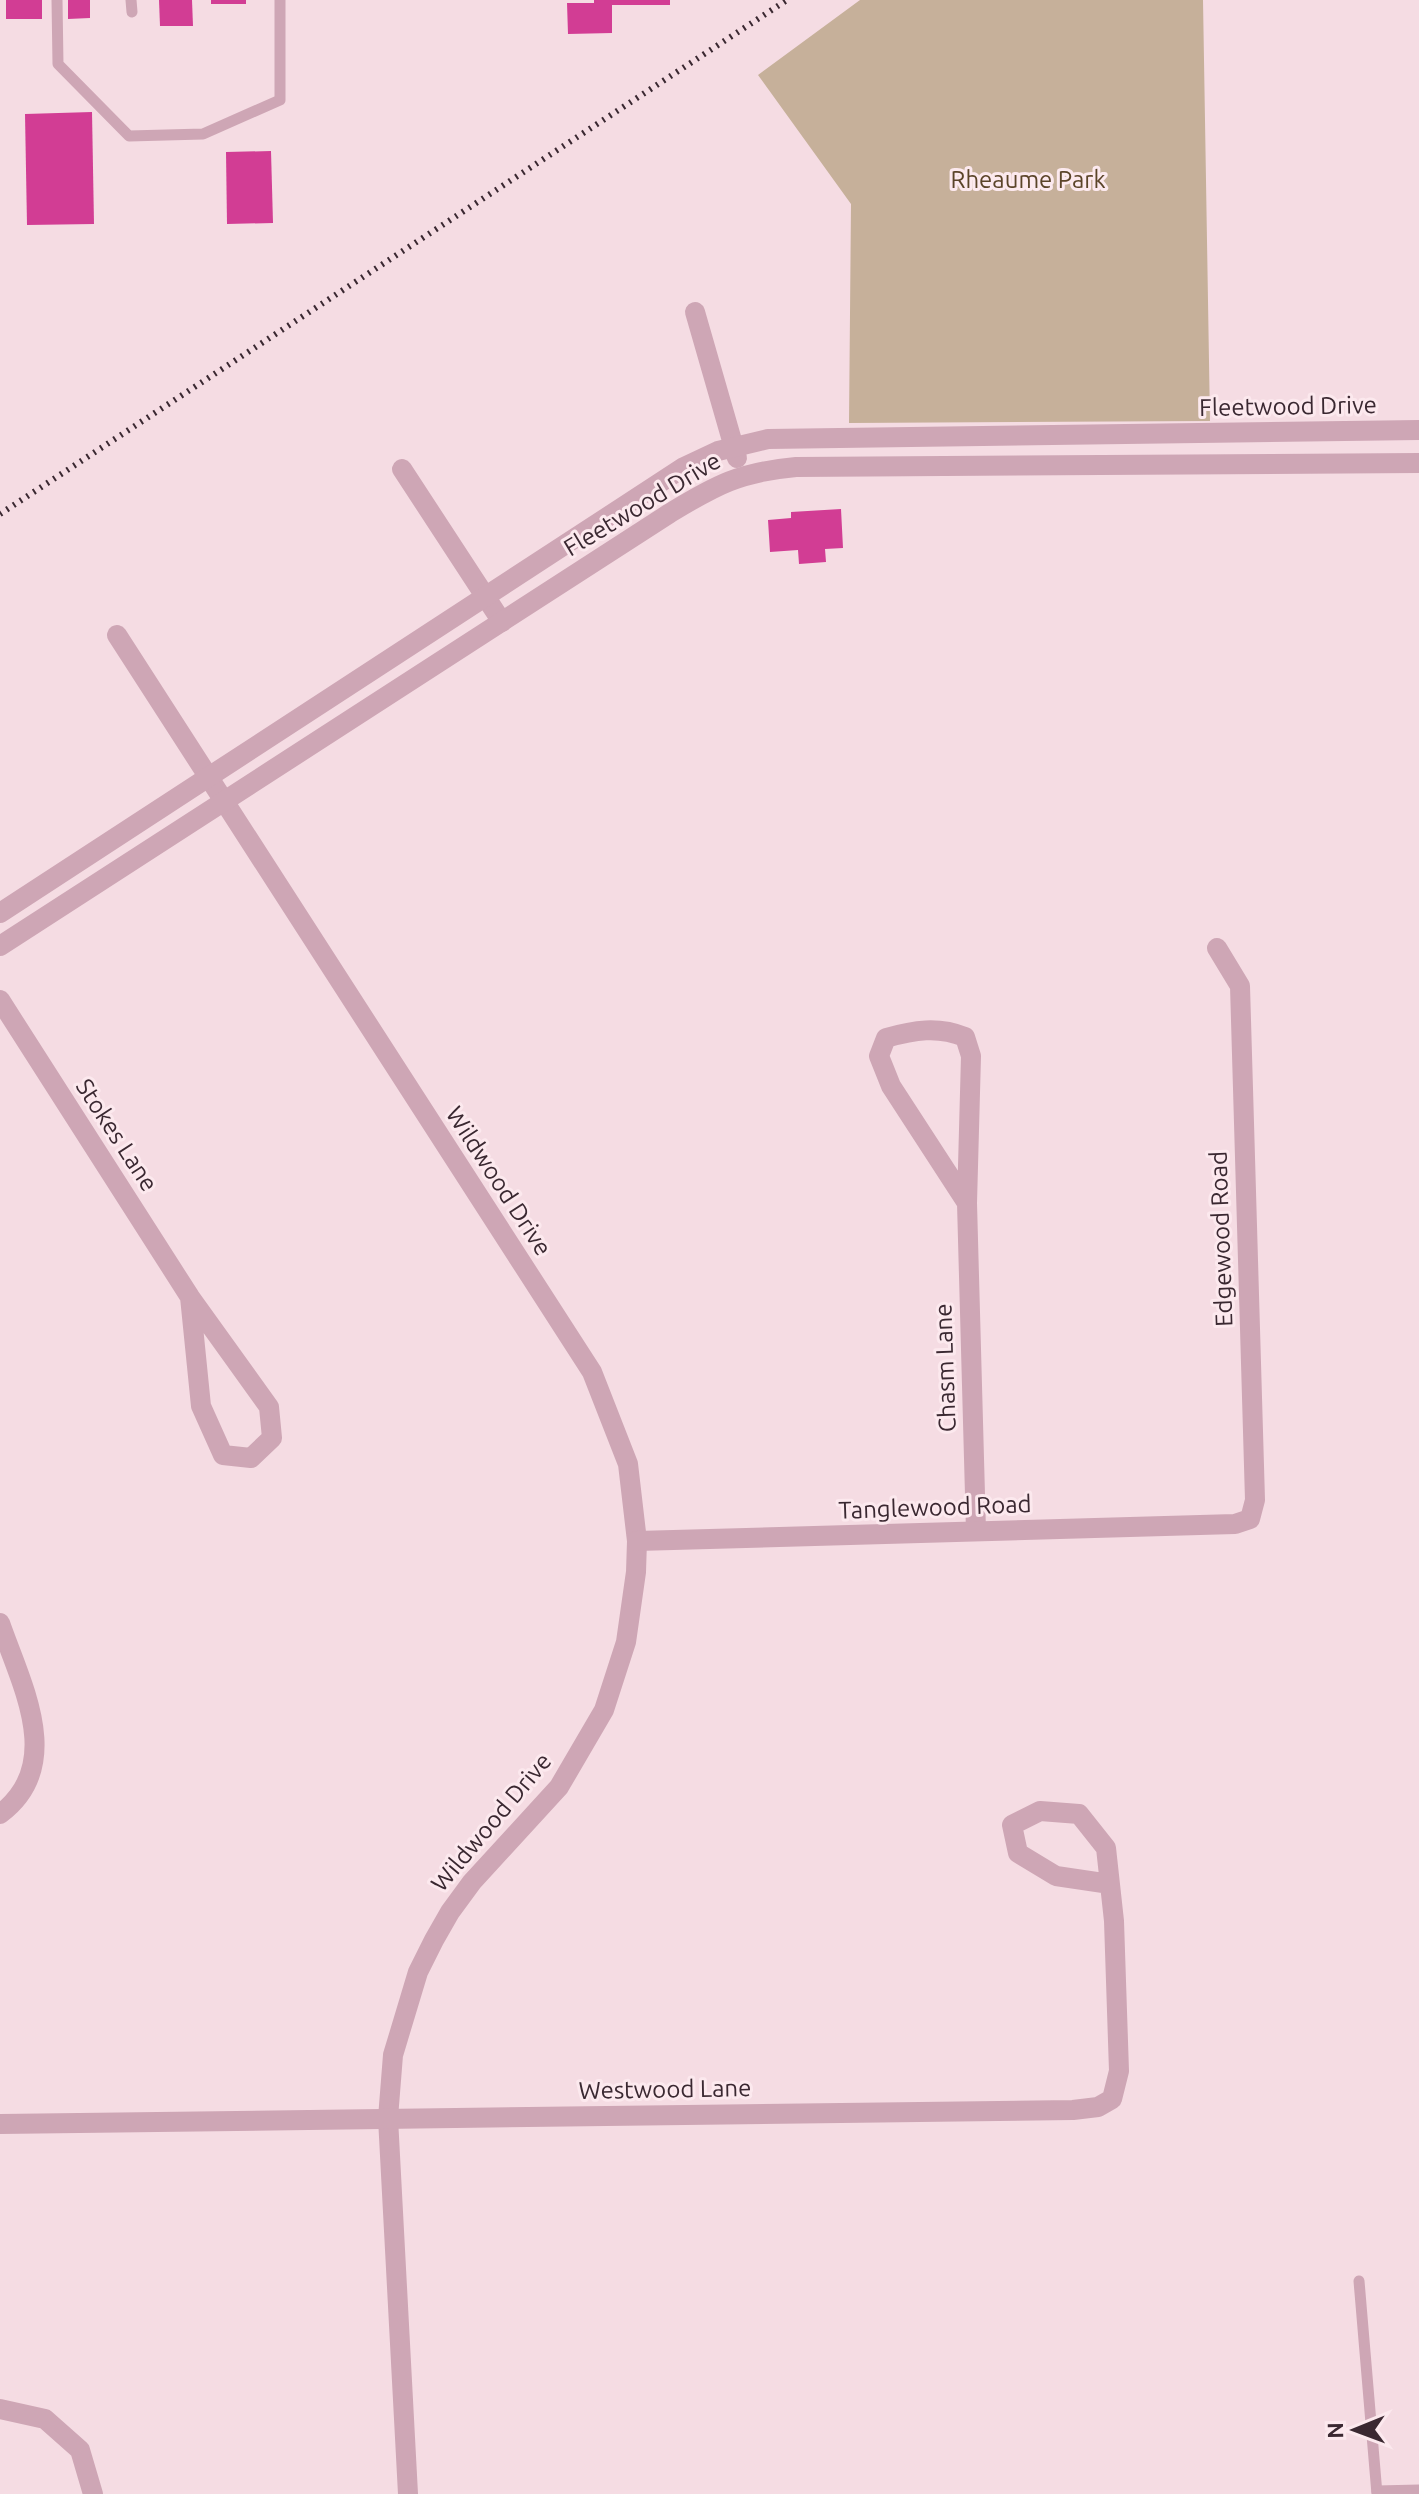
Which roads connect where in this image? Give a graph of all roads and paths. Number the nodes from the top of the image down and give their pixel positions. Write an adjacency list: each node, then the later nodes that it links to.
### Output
1 (57, 0): 2 (lane)
2 (280, 0)
3 (695, 312): 5 (street)
4 (1419, 430): 5 (street, Fleetwood Drive)
5 (733, 447): 8 (street); 9 (street, Fleetwood Drive)
6 (1419, 463): 8 (street, Fleetwood Drive)
7 (402, 469): 9 (street)
8 (742, 475): 10 (street, Fleetwood Drive)
9 (486, 597): 10 (street); 12 (street, Fleetwood Drive)
10 (502, 622): 13 (street, Fleetwood Drive)
11 (117, 635): 12 (street, Wildwood Drive)
12 (208, 776): 13 (street, Wildwood Drive); 14 (street, Fleetwood Drive)
13 (225, 802): 15 (street, Fleetwood Drive); 22 (street, Wildwood Drive)
14 (0, 913)
15 (0, 946)
16 (1217, 948): 20 (street, Edgewood Road)
17 (0, 1000): 19 (street, Stokes Lane)
18 (967, 1203): 18 (street, Chasm Lane); 21 (street, Chasm Lane)
19 (190, 1297): 19 (street, Stokes Lane)
20 (1235, 1524): 21 (street, Tanglewood Road)
21 (976, 1531): 22 (street, Tanglewood Road)
22 (637, 1541): 26 (street, Wildwood Drive)
23 (0, 1623): 24 (street)
24 (0, 1814)
25 (1110, 1884): 25 (street, Westwood Lane); 26 (street, Westwood Lane)
26 (388, 2118): 27 (street, Westwood Lane); 33 (street, Wildwood Drive)
27 (0, 2124)
28 (1359, 2281): 31 (lane)
29 (0, 2409): 32 (street)
30 (1419, 2490): 31 (lane)
31 (1377, 2492)
32 (93, 2494)
33 (408, 2494)

